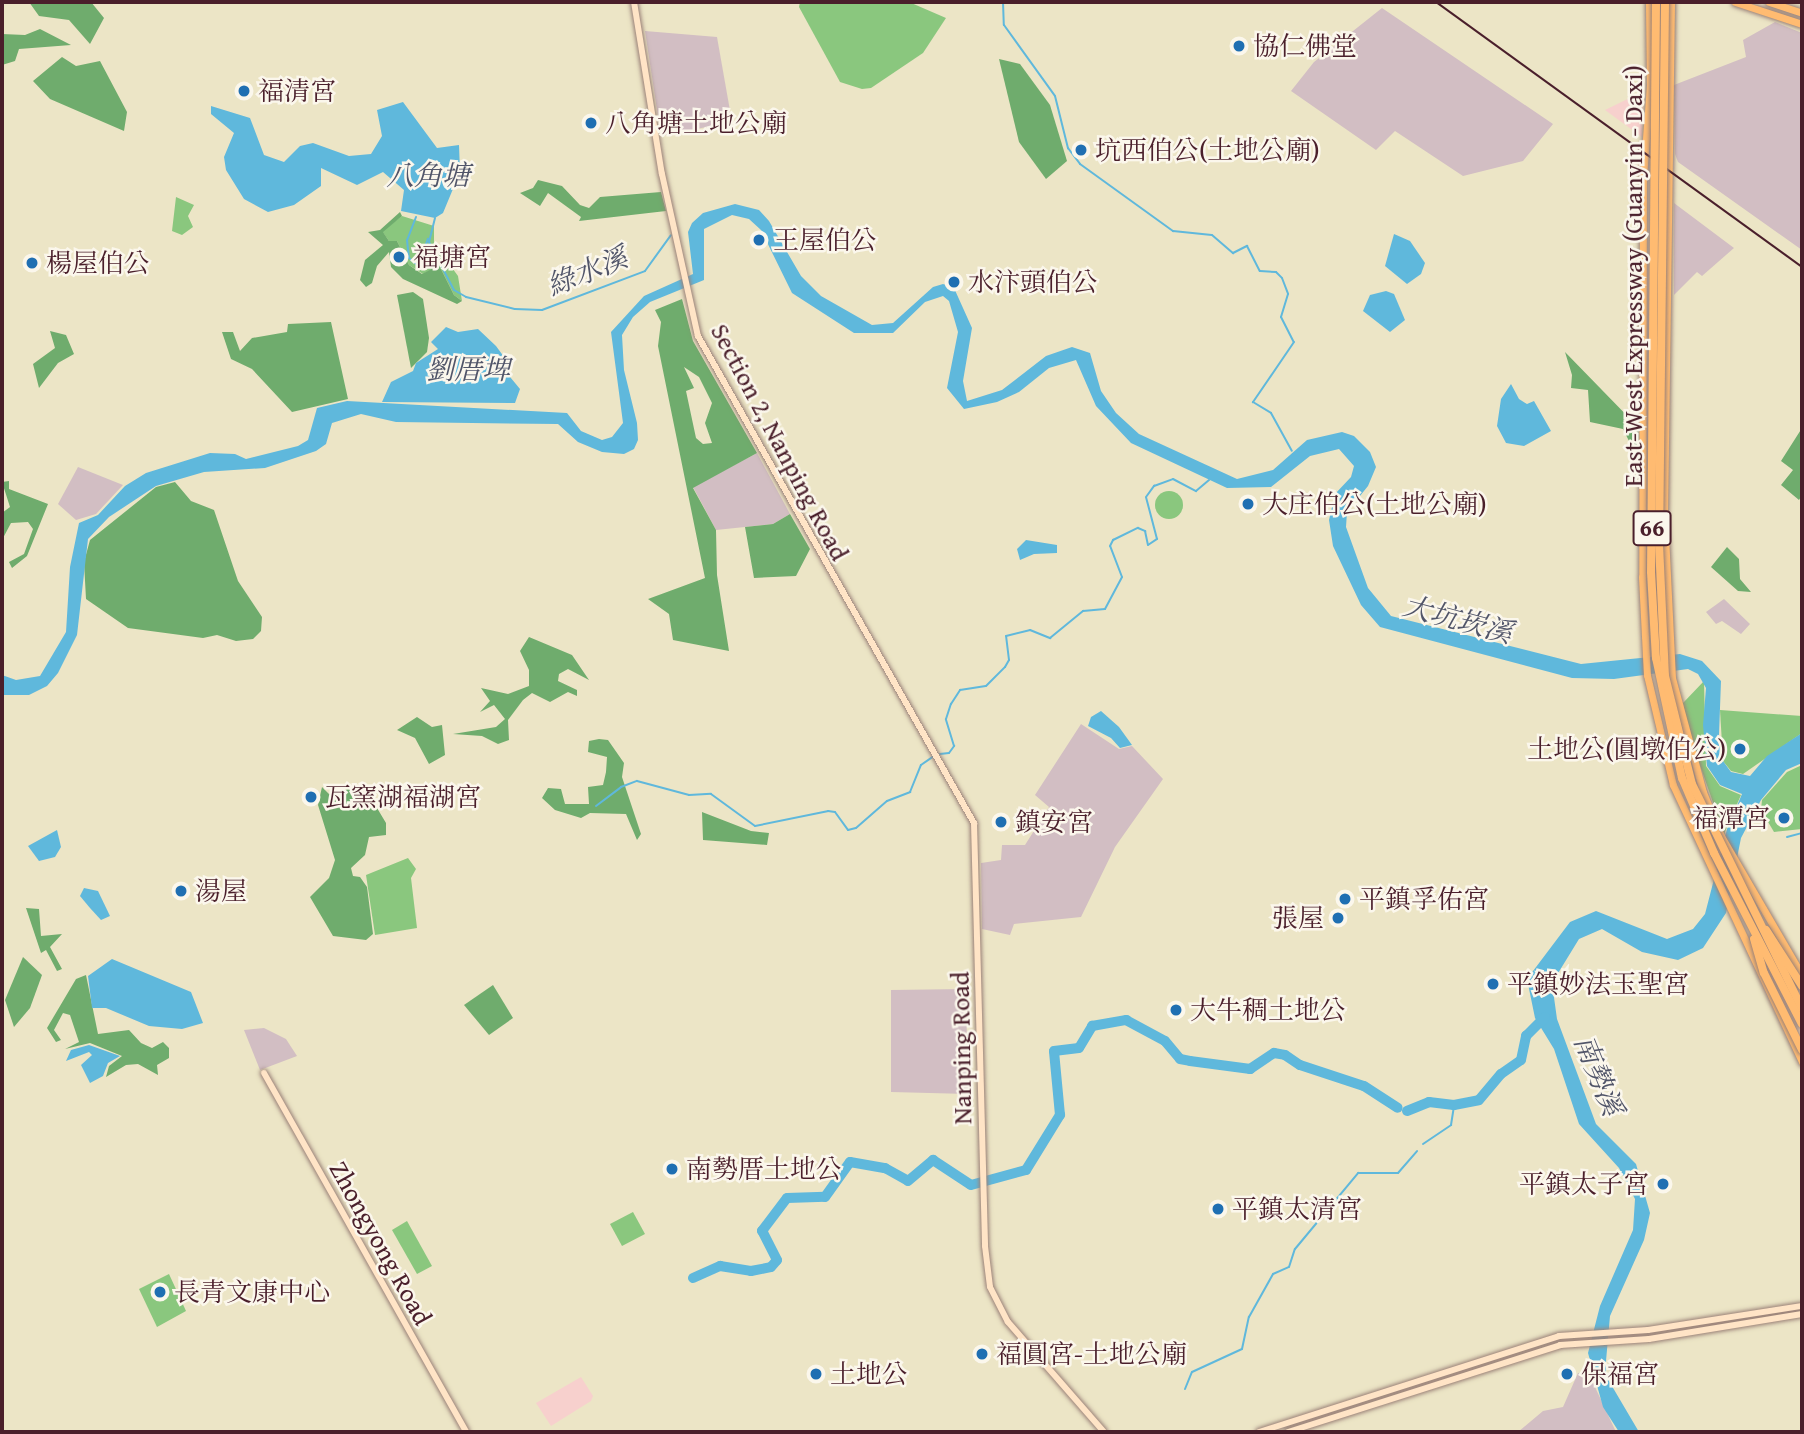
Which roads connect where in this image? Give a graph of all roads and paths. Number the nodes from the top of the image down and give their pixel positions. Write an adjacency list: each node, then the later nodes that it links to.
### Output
1 (634, 2): 13 (street, Section 2, Nanping Road)
2 (1649, 2): 12 (main road, 66)
3 (1656, 2): 10 (highway, East-West Expressway (Guanyin - Daxi) / 66, bridge)
4 (1665, 2): 10 (highway, East-West Expressway (Guanyin - Daxi) / 66, bridge)
5 (1671, 2): 11 (main road, 66, bridge)
6 (1735, 2): 9 (main road)
7 (1769, 2): 8 (main road)
8 (1802, 13)
9 (1802, 24)
10 (1752, 917): 15 (highway, bridge); 17 (highway, East-West Expressway (Guanyin - Daxi) / 66, bridge); 18 (highway, East-West Expressway (Guanyin - Daxi) / 66, bridge); 21 (highway, bridge)
11 (1769, 923): 14 (main road, 66); 16 (street)
12 (1743, 930): 18 (street); 19 (main road, 66)
13 (978, 934): 33 (street, Nanping Road)
14 (1802, 975)
15 (1802, 986)
16 (1802, 996)
17 (1802, 1009)
18 (1801, 1026): 19 (street); 20 (street)
19 (1788, 1034): 22 (main road, 66)
20 (1802, 1038)
21 (1802, 1050)
22 (1802, 1062)
23 (264, 1073): 32 (street, Zhongyong Road)
24 (1802, 1306): 26 (street)
25 (1802, 1314): 28 (street)
26 (1614, 1332): 27 (street); 28 (street)
27 (1585, 1334): 29 (street); 30 (street)
28 (1613, 1341): 29 (street)
29 (1585, 1343): 31 (street)
30 (1509, 1352): 31 (street); 34 (street)
31 (1513, 1361): 35 (street)
32 (466, 1432)
33 (1104, 1432)
34 (1259, 1432)
35 (1288, 1432)

